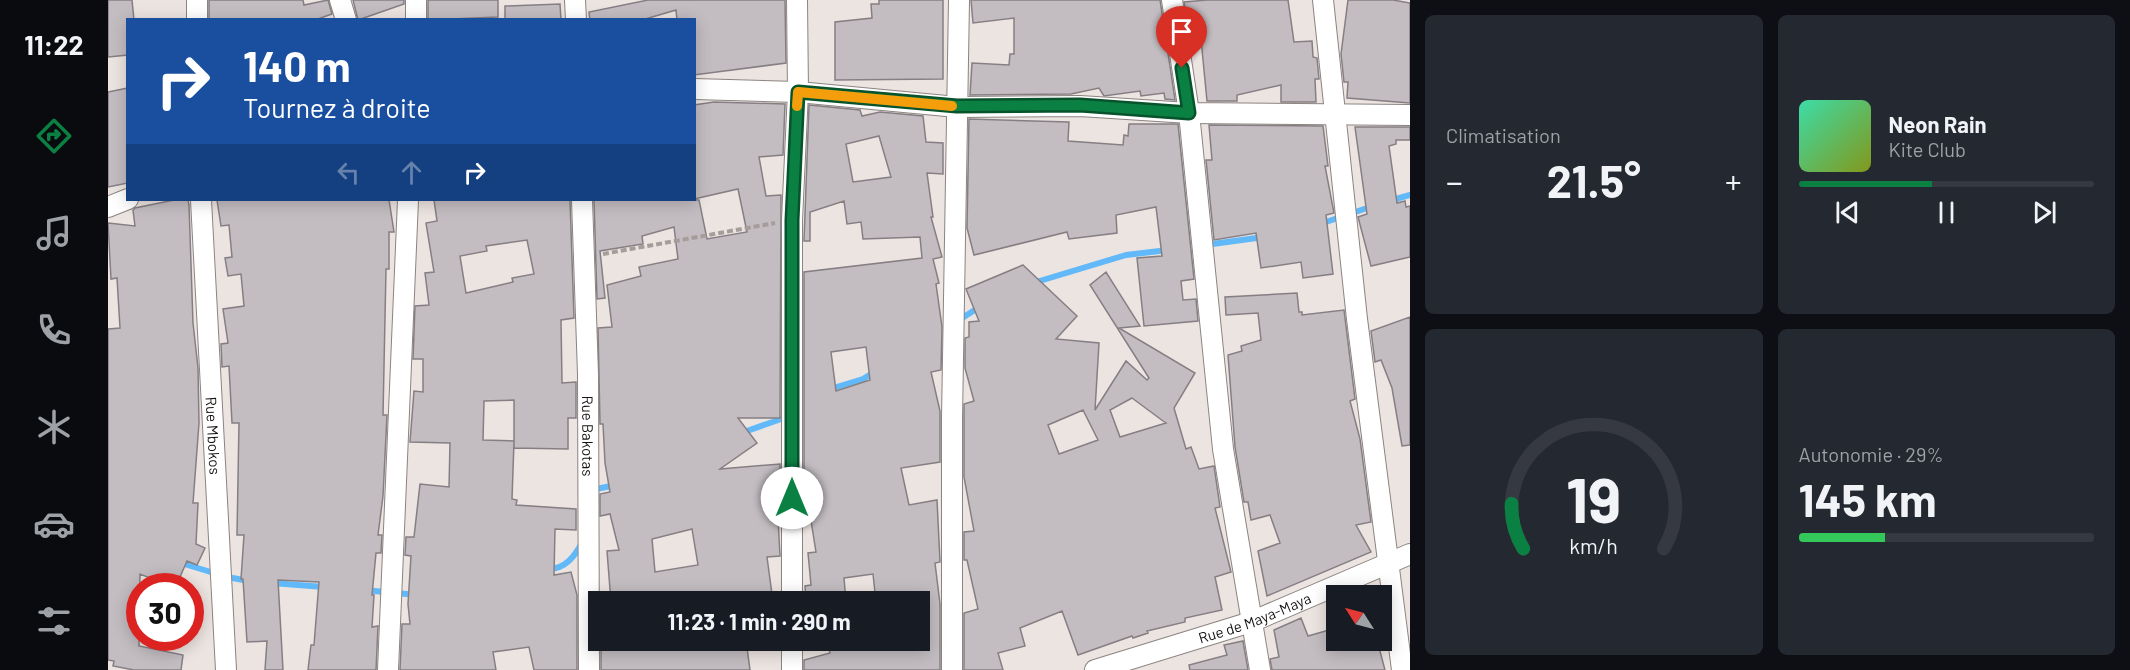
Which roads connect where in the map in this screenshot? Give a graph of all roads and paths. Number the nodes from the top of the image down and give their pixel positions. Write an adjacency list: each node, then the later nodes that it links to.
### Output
1 (197, 0): 9 (street)
2 (339, 0): 10 (street)
3 (416, 0): 11 (street)
4 (576, 0): 12 (street)
5 (797, 0): 14 (street)
6 (959, 0): 15 (street)
7 (1172, 0): 16 (street)
8 (1323, 0): 17 (street)
9 (197, 18)
10 (345, 18)
11 (416, 18)
12 (576, 18)
13 (696, 89): 14 (street)
14 (798, 92): 15 (street); 24 (street)
15 (957, 106): 16 (street); 35 (street)
16 (1189, 113): 17 (street); 29 (street)
17 (1335, 115): 18 (street); 27 (street)
18 (1410, 115)
19 (126, 201): 23 (street)
20 (201, 201): 31 (street, Rue Mbokos)
21 (408, 201): 32 (street)
22 (582, 201): 25 (street, Rue Bakotas)
23 (108, 207)
24 (792, 220): 25 (path); 28 (street)
25 (584, 258): 33 (street, Rue Bakotas)
26 (1410, 554): 27 (street, Rue de Maya-Maya)
27 (1389, 564): 29 (street, Rue de Maya-Maya); 38 (street)
28 (792, 591)
29 (1251, 622): 36 (street, Rue de Maya-Maya); 37 (street)
30 (792, 651): 34 (street)
31 (226, 670)
32 (388, 670)
33 (589, 670)
34 (792, 670)
35 (952, 670)
36 (1095, 670)
37 (1260, 670)
38 (1402, 670)

